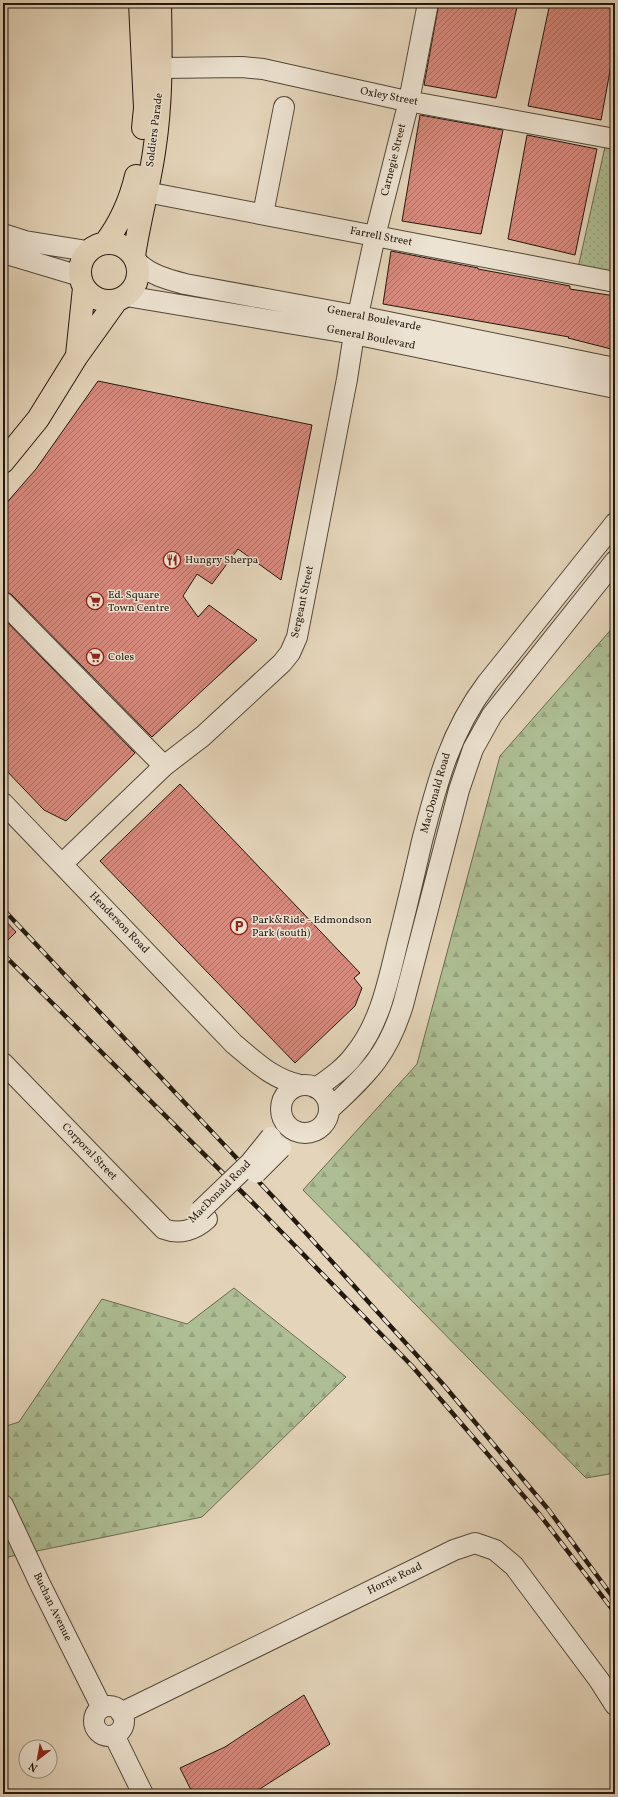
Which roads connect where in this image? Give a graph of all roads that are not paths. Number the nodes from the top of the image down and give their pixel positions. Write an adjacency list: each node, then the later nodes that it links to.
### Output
1 (140, 3): 7 (main road, Soldiers Parade)
2 (160, 3): 4 (main road, Soldiers Parade)
3 (428, 3): 5 (street, Carnegie Street)
4 (162, 68): 5 (street, Oxley Street); 7 (main road); 9 (main road, Soldiers Parade)
5 (409, 101): 8 (street, Oxley Street); 12 (street, Carnegie Street)
6 (284, 107): 10 (street)
7 (143, 130): 13 (main road, Soldiers Parade)
8 (615, 139)
9 (146, 192): 10 (street, Farrell Street); 15 (main road, Soldiers Parade)
10 (263, 214): 12 (street, Farrell Street)
11 (3, 234): 13 (street)
12 (375, 236): 17 (street, Farrell Street); 19 (street, Carnegie Street)
13 (96, 247): 15 (main road); 16 (main road)
14 (3, 253): 16 (street)
15 (135, 259): 18 (main road); 19 (street, General Boulevarde)
16 (82, 282): 18 (main road); 20 (main road)
17 (615, 282)
18 (122, 298): 19 (street, General Boulevard); 20 (main road)
19 (356, 325): 21 (street, General Boulevarde); 22 (street, General Boulevard); 29 (street, Sergeant Street)
20 (77, 356): 23 (main road)
21 (615, 368)
22 (615, 388)
23 (3, 462)
24 (615, 523): 27 (street, MacDonald Road)
25 (615, 561): 28 (street, MacDonald Road)
26 (3, 602): 29 (street)
27 (473, 701): 28 (street); 34 (street, MacDonald Road)
28 (492, 715): 35 (street, MacDonald Road)
29 (164, 766): 31 (street, Sergeant Street)
30 (3, 802): 31 (street, Henderson Road)
31 (62, 864): 32 (street, Henderson Road)
32 (234, 1044): 34 (street, Henderson Road); 36 (street, Henderson Road)
33 (3, 1063): 39 (street, Corporal Street)
34 (308, 1086): 35 (street); 36 (street)
35 (329, 1110): 37 (street)
36 (282, 1113): 37 (street); 38 (street, MacDonald Road)
37 (303, 1133): 38 (street, MacDonald Road)
38 (276, 1142): 39 (street, MacDonald Road, bridge)
39 (180, 1232)
40 (3, 1504): 42 (street, Buchan Avenue)
41 (615, 1705): 43 (street, Horrie Road)
42 (102, 1708): 43 (street); 44 (street)
43 (121, 1713): 44 (street)
44 (114, 1736): 45 (street)
45 (143, 1794)

